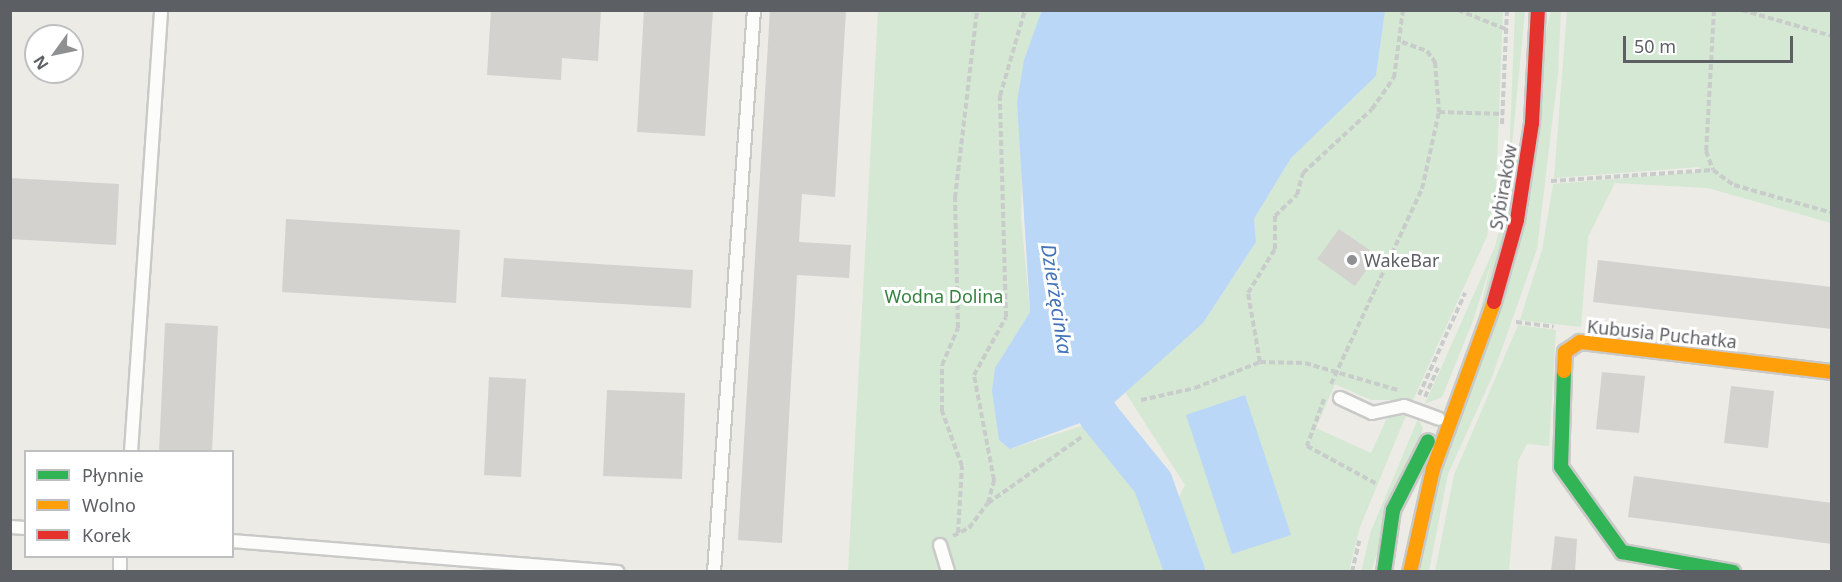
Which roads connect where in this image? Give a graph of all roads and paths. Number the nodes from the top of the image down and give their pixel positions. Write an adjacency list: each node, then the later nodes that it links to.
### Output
1 (161, 10): 35 (lane)
2 (754, 10): 43 (lane)
3 (977, 10): 38 (path)
4 (1025, 10): 37 (path)
5 (1403, 10): 15 (path)
6 (1458, 10): 12 (path)
7 (1507, 10): 12 (path)
8 (1513, 10): 13 (path)
9 (1538, 10): 27 (street, Sybiraków)
10 (1714, 10): 21 (path)
11 (1742, 10): 14 (path)
12 (1506, 30): 13 (path); 17 (path)
13 (1512, 31): 18 (path)
14 (1832, 36)
15 (1402, 42): 16 (path); 26 (path)
16 (1439, 112): 17 (path); 28 (path)
17 (1502, 114): 18 (path); 20 (path)
18 (1508, 114): 19 (path)
19 (1507, 135)
20 (1501, 138)
21 (1713, 170): 22 (path); 23 (path)
22 (1551, 181)
23 (1832, 213)
24 (1468, 287): 31 (path)
25 (1473, 290): 31 (path)
26 (1260, 362): 28 (path); 32 (path)
27 (1471, 363): 33 (street, Sybiraków); 45 (street, Sybiraków)
28 (1336, 372): 31 (path); 36 (path)
29 (1832, 372): 46 (street, Kubusia Puchatka)
30 (1340, 398): 33 (lane)
31 (1418, 399)
32 (1141, 400)
33 (1439, 419): 44 (street, Sybiraków)
34 (1083, 436): 37 (path)
35 (131, 450)
36 (1386, 487)
37 (988, 503): 38 (path)
38 (958, 532): 40 (path)
39 (234, 541): 42 (lane)
40 (940, 545): 41 (lane)
41 (944, 570)
42 (618, 572)
43 (714, 572)
44 (1383, 572)
45 (1410, 572)
46 (1733, 572)

